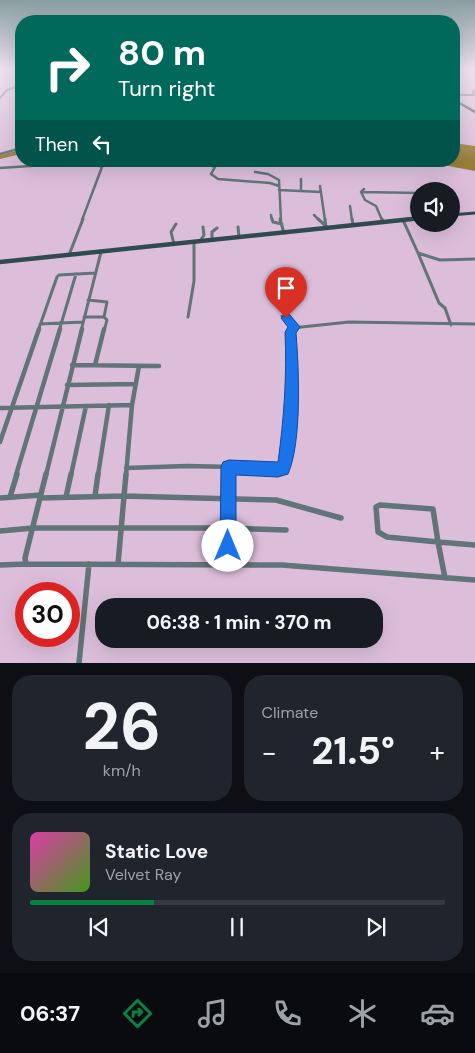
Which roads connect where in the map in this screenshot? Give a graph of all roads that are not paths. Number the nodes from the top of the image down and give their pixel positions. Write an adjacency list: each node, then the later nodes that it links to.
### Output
1 (460, 103): 2 (main road)
2 (475, 112)
3 (15, 150): 4 (street)
4 (0, 154)
5 (15, 167): 8 (street)
6 (102, 167): 39 (street)
7 (214, 167): 12 (street)
8 (0, 168)
9 (254, 172): 12 (street)
10 (301, 179): 13 (street)
11 (320, 186): 14 (street)
12 (279, 188): 13 (street); 25 (street)
13 (301, 191): 14 (street)
14 (321, 192): 29 (street)
15 (410, 193): 23 (street)
16 (350, 206): 26 (street)
17 (475, 213): 19 (main road)
18 (314, 214): 29 (street)
19 (460, 214)
20 (271, 215): 25 (street)
21 (410, 219): 22 (main road)
22 (404, 220): 23 (main road); 38 (street)
23 (383, 222): 26 (main road)
24 (176, 224): 36 (street)
25 (282, 224): 31 (street)
26 (353, 224): 29 (main road)
27 (203, 227): 34 (street)
28 (238, 227): 32 (street)
29 (326, 227): 31 (main road)
30 (217, 228): 33 (street)
31 (284, 233): 32 (main road)
32 (239, 237): 33 (main road)
33 (212, 240): 34 (main road)
34 (200, 241): 35 (main road)
35 (194, 242): 36 (main road); 47 (street)
36 (174, 244): 37 (main road)
37 (101, 252): 39 (main road); 42 (street)
38 (418, 253): 40 (street); 52 (street)
39 (69, 255): 41 (main road)
40 (475, 259)
41 (0, 262)
42 (95, 273): 43 (street); 44 (street)
43 (76, 274): 49 (street); 50 (street)
44 (88, 300): 46 (street); 48 (street)
45 (282, 316): 53 (street)
46 (104, 317): 48 (street); 55 (street)
47 (188, 317)
48 (83, 320): 49 (street); 54 (street)
49 (62, 323): 50 (street); 64 (street)
50 (40, 324): 66 (street)
51 (475, 324): 52 (street)
52 (451, 325): 53 (street)
53 (295, 327): 68 (street)
54 (72, 365): 55 (street); 59 (street)
55 (95, 365): 56 (street)
56 (139, 366): 57 (street); 58 (street)
57 (158, 366)
58 (136, 384): 59 (street); 61 (street)
59 (67, 385): 62 (street)
60 (109, 405): 61 (street); 63 (street); 71 (street)
61 (132, 405): 69 (street)
62 (62, 406): 63 (street); 64 (street); 70 (street)
63 (86, 406): 74 (street)
64 (37, 407): 66 (street); 73 (street)
65 (0, 408): 66 (street)
66 (11, 408): 67 (street)
67 (0, 442)
68 (229, 467): 69 (street); 76 (street)
69 (126, 468): 72 (street)
70 (40, 496): 73 (street); 74 (street); 78 (street)
71 (95, 496): 72 (street); 74 (street)
72 (123, 496): 76 (street); 80 (street)
73 (10, 497): 75 (street)
74 (66, 497)
75 (0, 498)
76 (228, 498): 77 (street); 79 (street)
77 (341, 518)
78 (33, 528): 80 (street); 81 (street); 85 (street)
79 (228, 528): 80 (street); 82 (street); 88 (street)
80 (120, 529): 87 (street)
81 (0, 530)
82 (286, 530)
83 (439, 542): 83 (street); 84 (street); 90 (street)
84 (475, 545)
85 (26, 564): 86 (street); 89 (street)
86 (89, 564): 87 (street); 92 (street)
87 (118, 564): 88 (street)
88 (228, 564): 90 (street)
89 (0, 565)
90 (446, 578): 91 (street)
91 (475, 580)
92 (79, 663)

